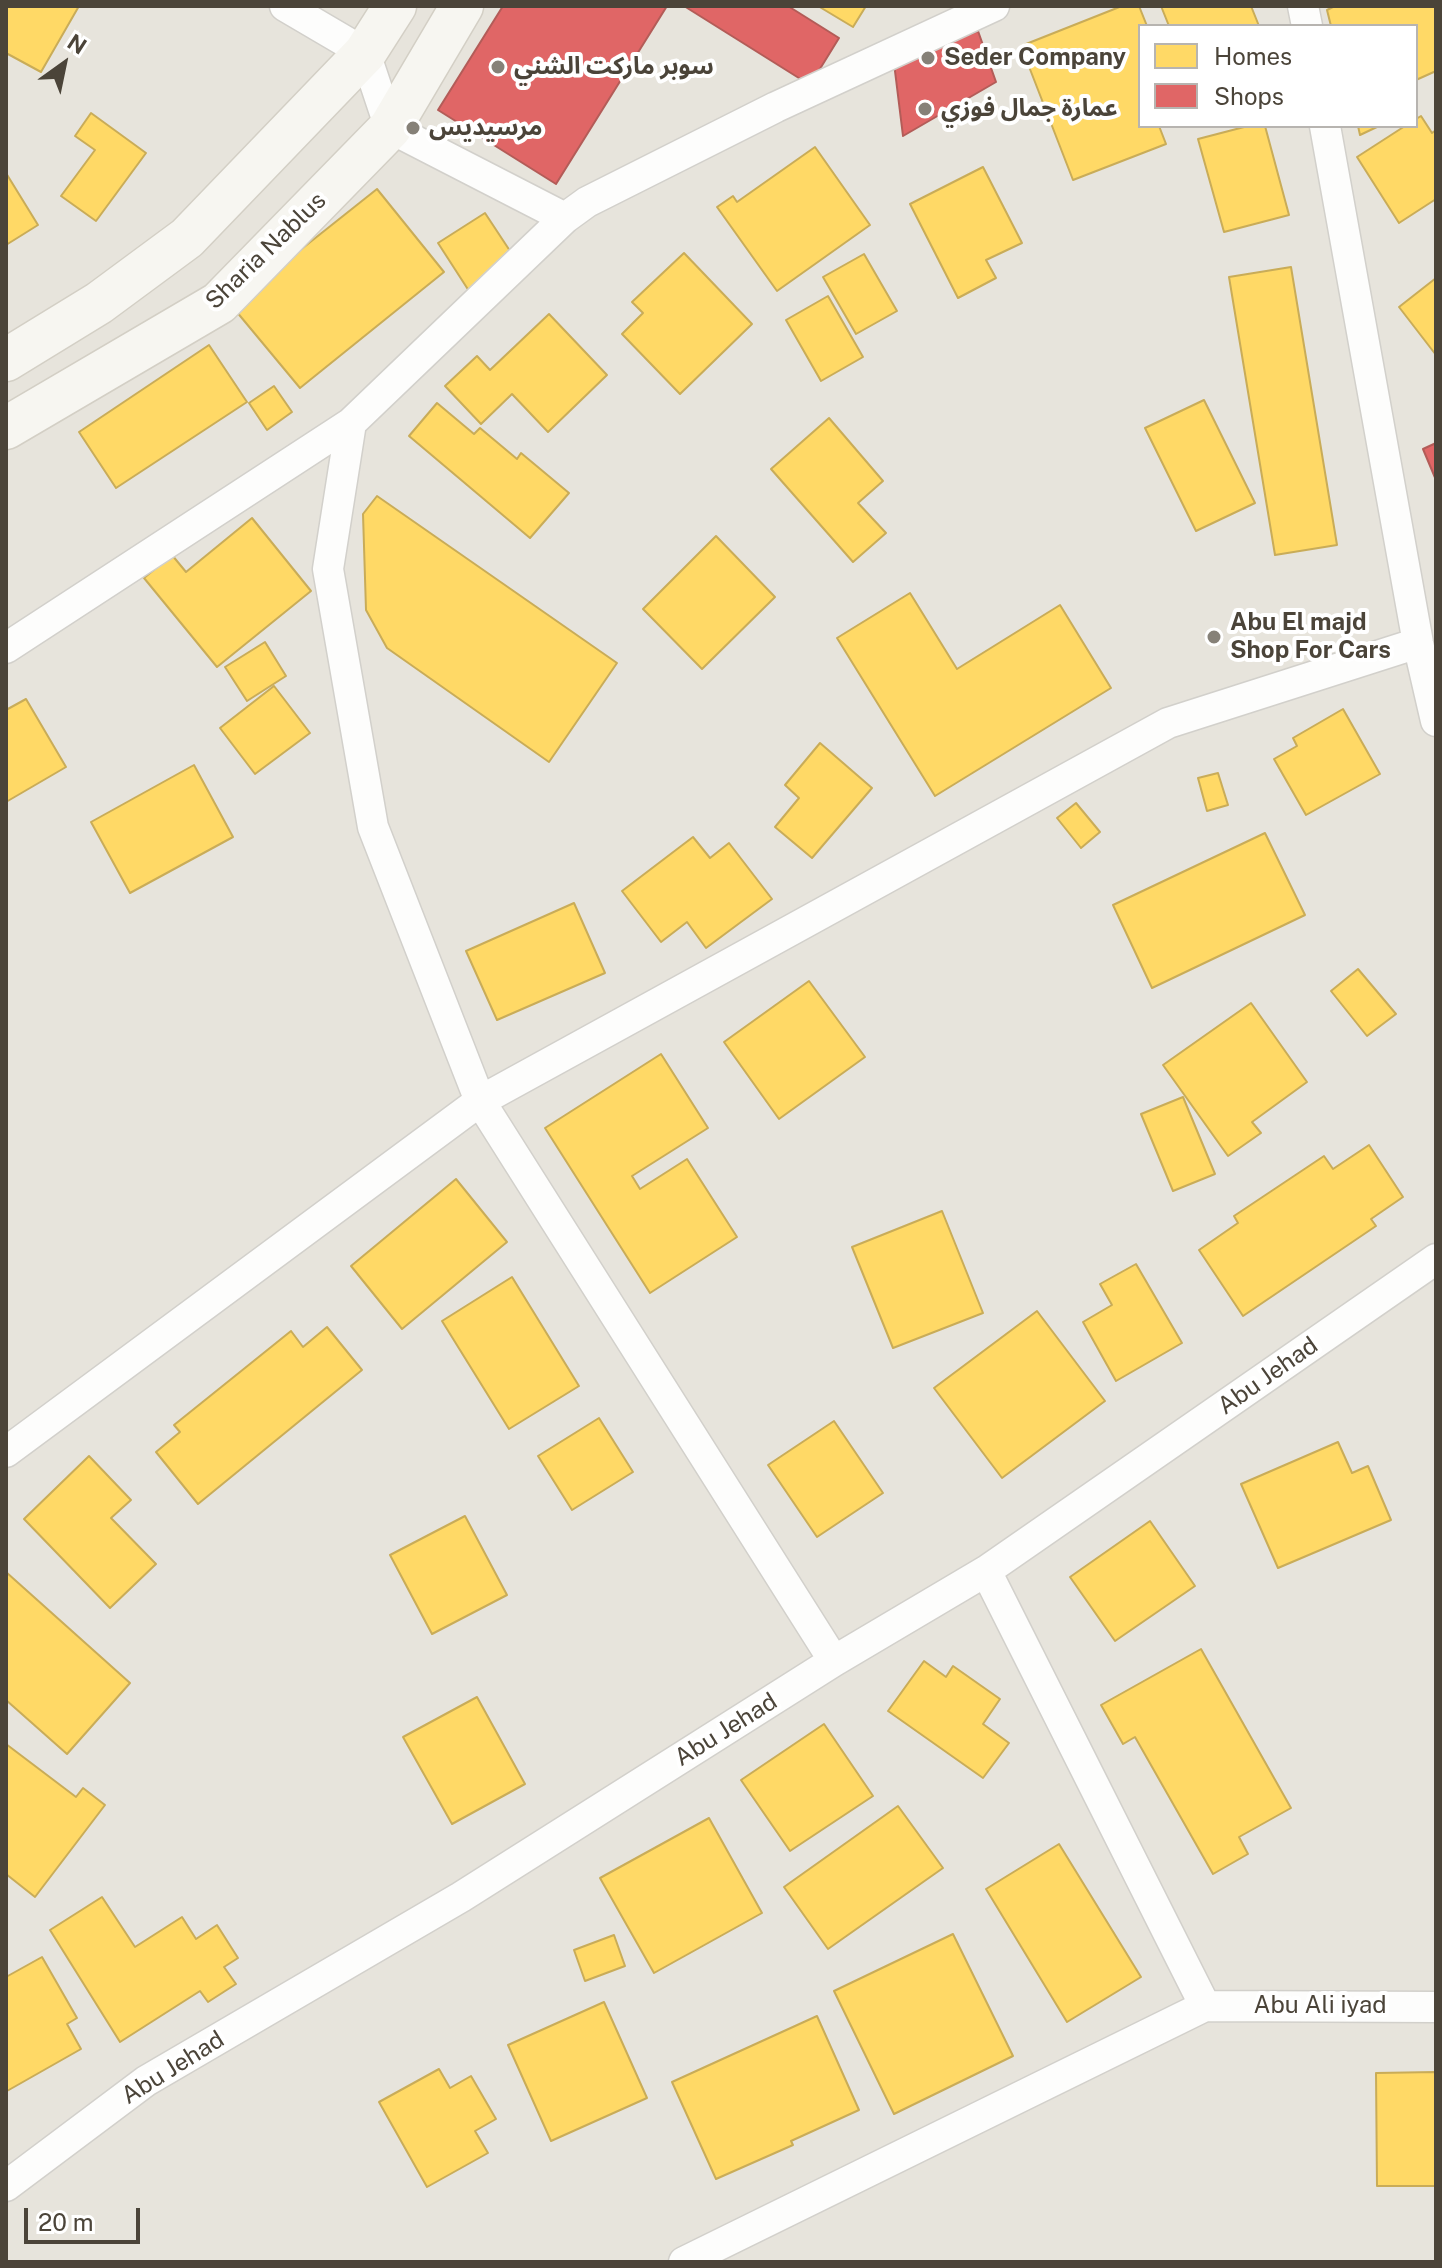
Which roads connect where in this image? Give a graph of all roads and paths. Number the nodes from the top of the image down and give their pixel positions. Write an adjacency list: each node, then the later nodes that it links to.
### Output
1 (285, 6): 5 (street)
2 (395, 6): 5 (main road)
3 (462, 6): 6 (main road, Sharia Nablus)
4 (994, 6): 8 (street)
5 (365, 53): 6 (street); 9 (main road)
6 (390, 128): 8 (street); 11 (main road, Sharia Nablus)
7 (1325, 128): 12 (street)
8 (565, 218): 10 (street)
9 (6, 360)
10 (351, 423): 13 (street); 15 (street)
11 (6, 428)
12 (1418, 643): 14 (street); 15 (street)
13 (6, 648)
14 (1436, 721)
15 (480, 1101): 17 (street); 19 (street)
16 (1436, 1259): 18 (street, Abu Jehad)
17 (6, 1452)
18 (986, 1571): 19 (street, Abu Jehad); 20 (street)
19 (834, 1661): 22 (street, Abu Jehad)
20 (1205, 2006): 21 (street, Abu Ali iyad); 23 (street)
21 (1436, 2007)
22 (6, 2186)
23 (684, 2262)

